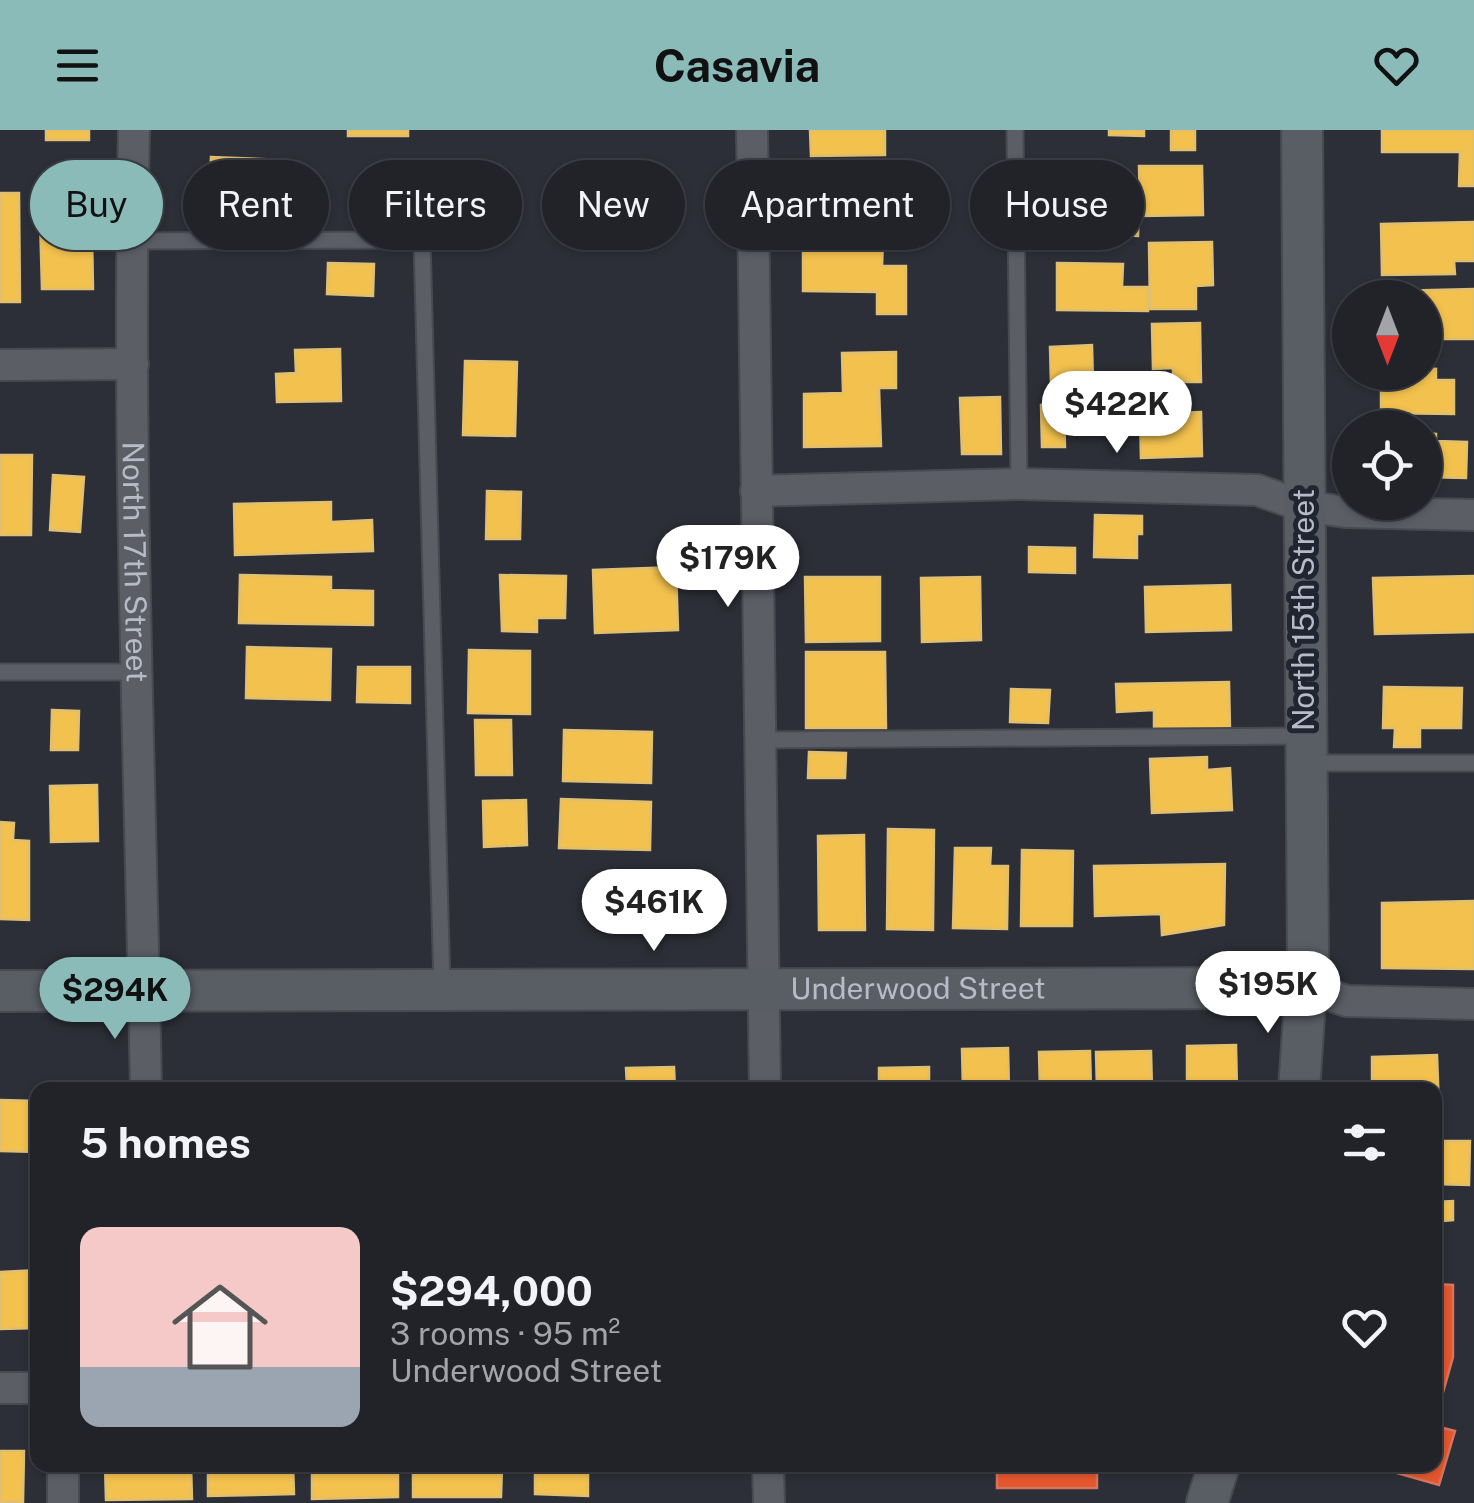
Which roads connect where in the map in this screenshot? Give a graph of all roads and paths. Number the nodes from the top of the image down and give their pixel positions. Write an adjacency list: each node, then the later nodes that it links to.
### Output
1 (134, 130): 5 (street, North 17th Street)
2 (752, 130): 11 (street)
3 (1015, 130): 10 (lane)
4 (1302, 130): 12 (street, North 15th Street)
5 (133, 160)
6 (163, 241): 19 (lane)
7 (132, 250): 8 (street, North 17th Street)
8 (133, 364): 9 (street); 15 (street, North 17th Street)
9 (0, 365)
10 (1019, 484): 11 (street); 12 (street)
11 (756, 491): 16 (street)
12 (1303, 506): 13 (street); 17 (street, North 15th Street)
13 (1474, 514)
14 (0, 672): 15 (lane)
15 (136, 672): 23 (street, North 17th Street)
16 (760, 740): 17 (lane); 20 (street)
17 (1305, 750): 18 (lane); 21 (street, North 15th Street)
18 (1474, 763)
19 (442, 988): 20 (street, Underwood Street); 23 (street, Underwood Street)
20 (764, 988): 21 (street, Underwood Street); 26 (street)
21 (1307, 988): 24 (street, Underwood Street); 27 (street, North 15th Street)
22 (0, 991): 23 (street, Underwood Street)
23 (144, 993): 25 (street, North 17th Street)
24 (1474, 1004)
25 (146, 1082)
26 (765, 1082)
27 (1300, 1082)
28 (0, 1388): 29 (street)
29 (30, 1388)
30 (63, 1472): 33 (street)
31 (768, 1472): 34 (street)
32 (1218, 1472): 35 (street)
33 (64, 1503)
34 (768, 1503)
35 (1207, 1503)

